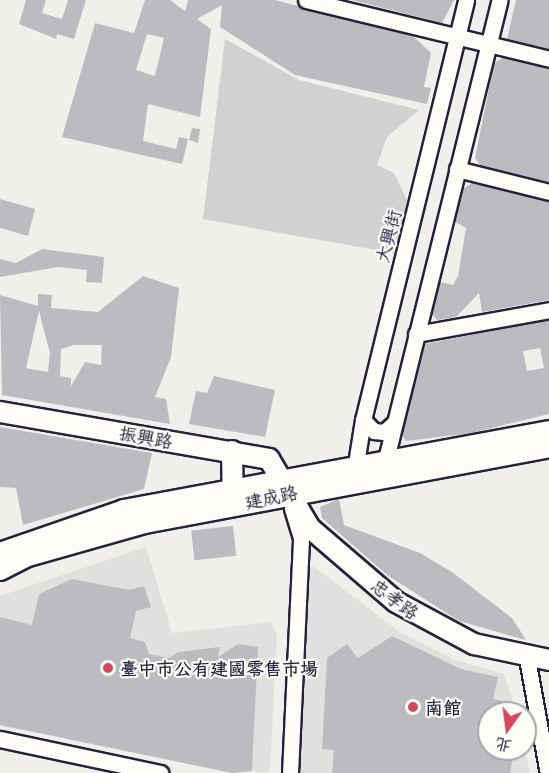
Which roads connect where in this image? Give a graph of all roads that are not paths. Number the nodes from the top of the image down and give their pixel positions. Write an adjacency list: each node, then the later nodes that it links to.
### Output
1 (306, 0): 4 (street)
2 (466, 0): 4 (street, 大興街)
3 (500, 0): 5 (street)
4 (457, 37): 5 (street); 12 (street, 大興街)
5 (489, 44): 6 (street); 7 (street)
6 (549, 59)
7 (458, 169): 8 (street); 10 (street)
8 (549, 192)
9 (549, 310): 10 (street)
10 (416, 334): 13 (street)
11 (0, 412): 16 (main road, 振興路)
12 (363, 420): 13 (street); 18 (street, 大興街)
13 (393, 424): 17 (street)
14 (549, 430): 17 (main road, 建成路)
15 (549, 447): 18 (main road, 建成路)
16 (232, 451): 19 (main road, 振興路); 20 (main road)
17 (386, 459): 18 (main road, 建成路)
18 (355, 473): 19 (main road, 建成路)
19 (284, 486): 20 (main road, 建成路); 22 (main road, 建成路); 23 (main road, 忠孝路); 27 (street)
20 (233, 490): 21 (main road, 建成路)
21 (0, 554)
22 (0, 570)
23 (527, 658): 24 (main road, 忠孝路); 28 (street)
24 (549, 660)
25 (0, 740): 26 (street)
26 (160, 773)
27 (290, 773)
28 (548, 773)

